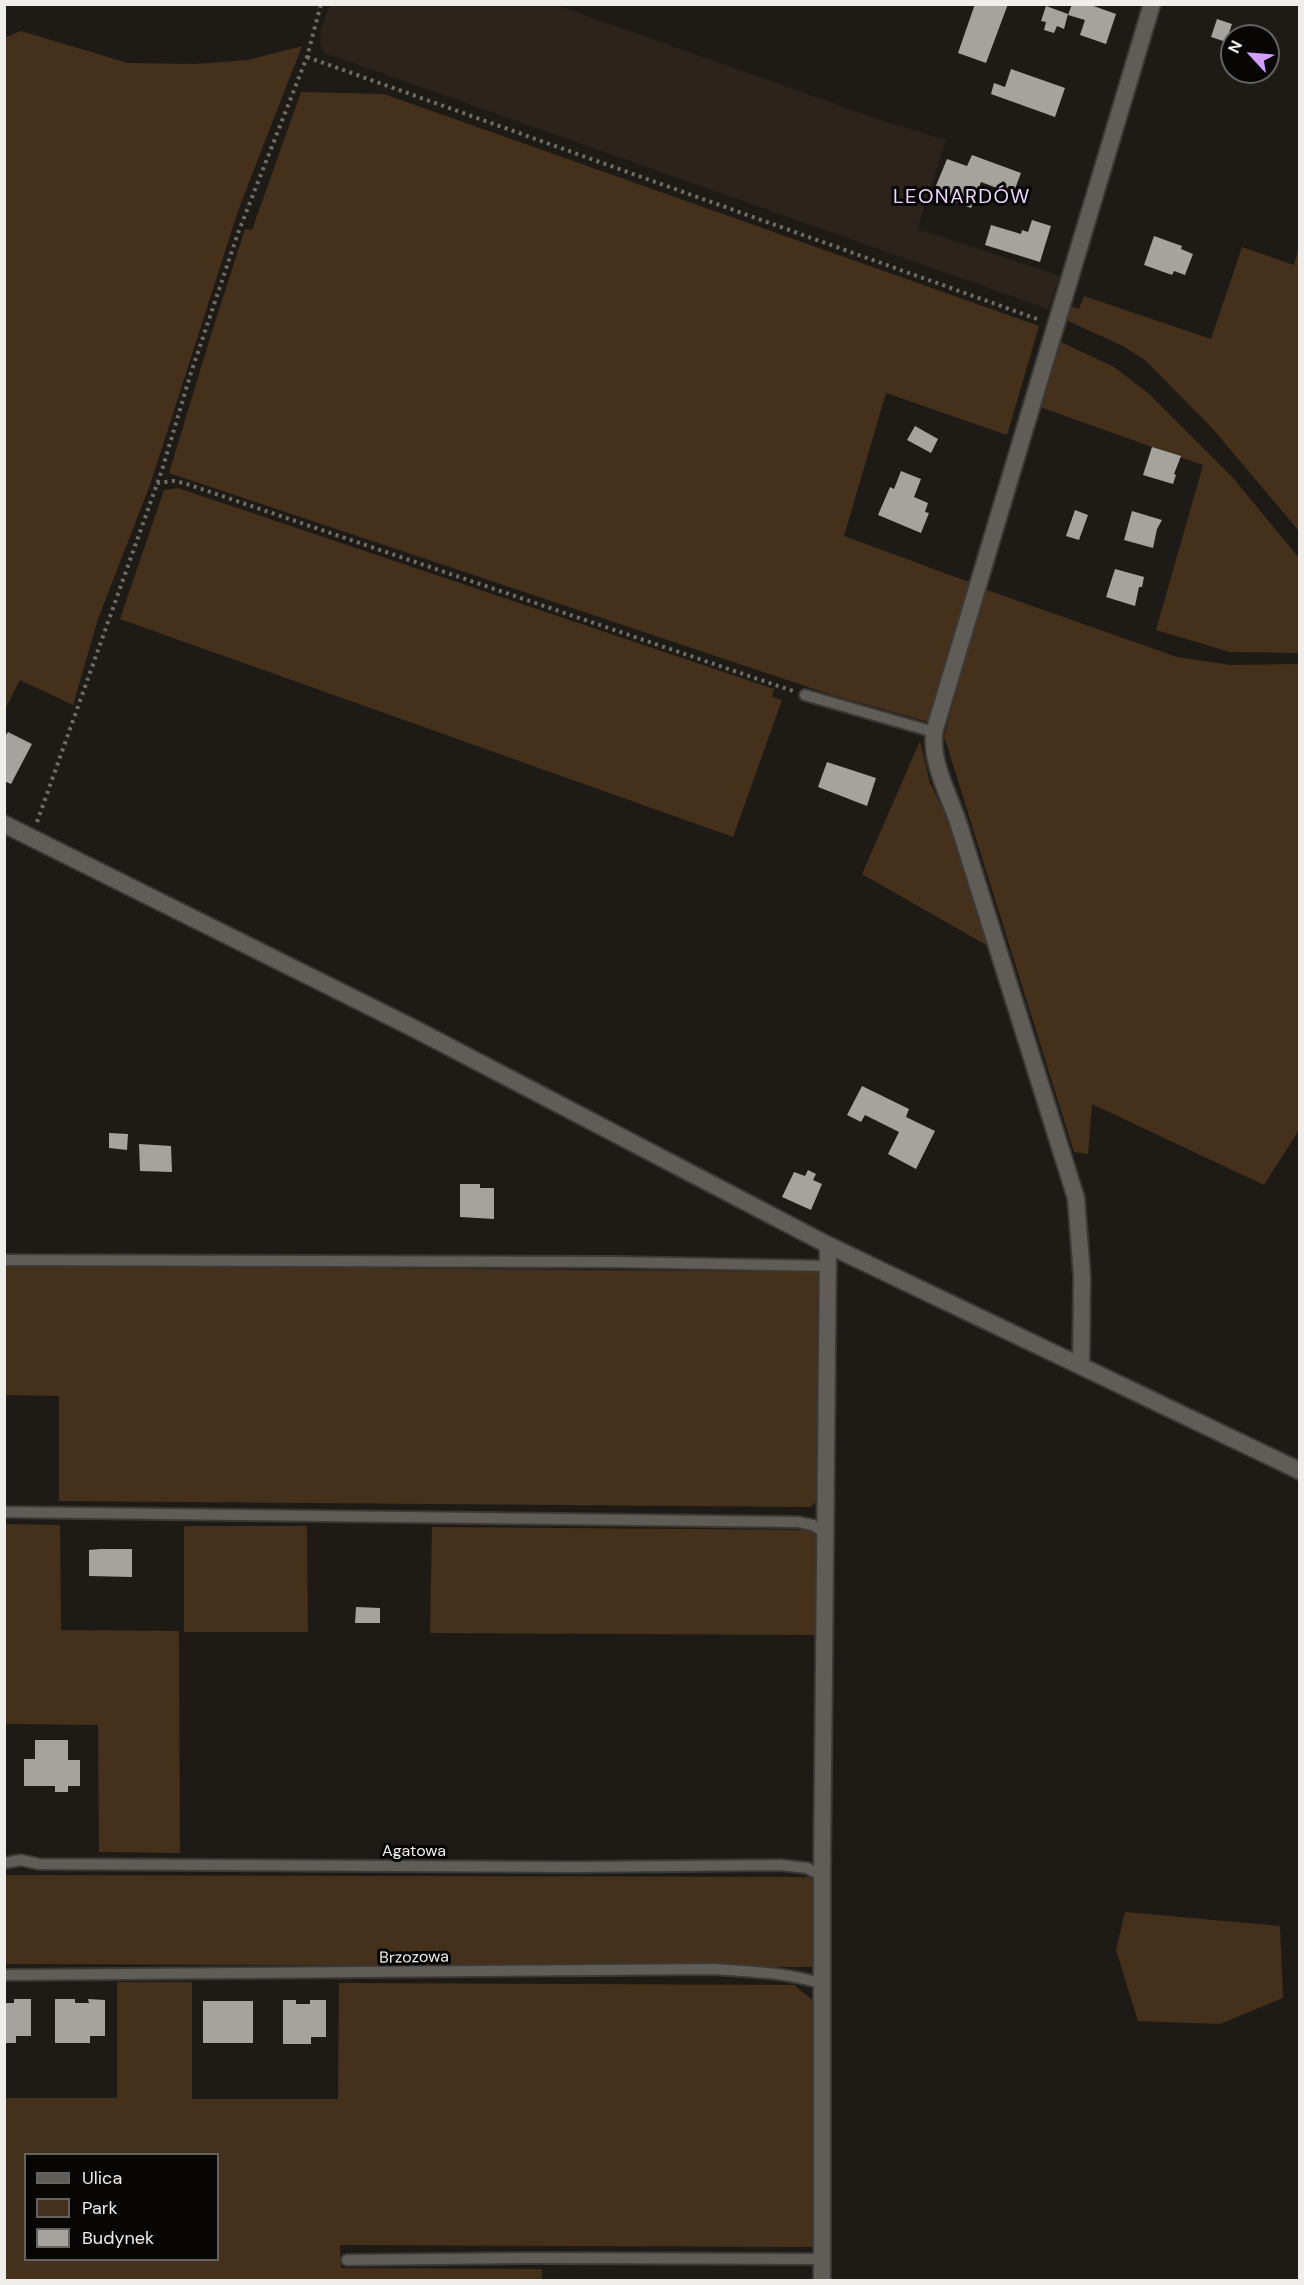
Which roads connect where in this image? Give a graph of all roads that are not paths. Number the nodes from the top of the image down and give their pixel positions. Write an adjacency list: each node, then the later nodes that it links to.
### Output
1 (1152, 4): 3 (street)
2 (805, 695): 3 (lane)
3 (934, 732): 8 (street)
4 (4, 824): 5 (street)
5 (828, 1245): 7 (street); 8 (street)
6 (4, 1260): 7 (lane)
7 (826, 1266): 11 (street)
8 (1081, 1365): 9 (street)
9 (1299, 1471)
10 (4, 1512): 11 (lane)
11 (824, 1533): 13 (street)
12 (4, 1863): 13 (lane, Agatowa)
13 (822, 1876): 15 (street)
14 (4, 1976): 15 (lane, Brzozowa)
15 (822, 1984): 16 (street)
16 (822, 2259): 17 (lane); 18 (street)
17 (347, 2260)
18 (822, 2280)

